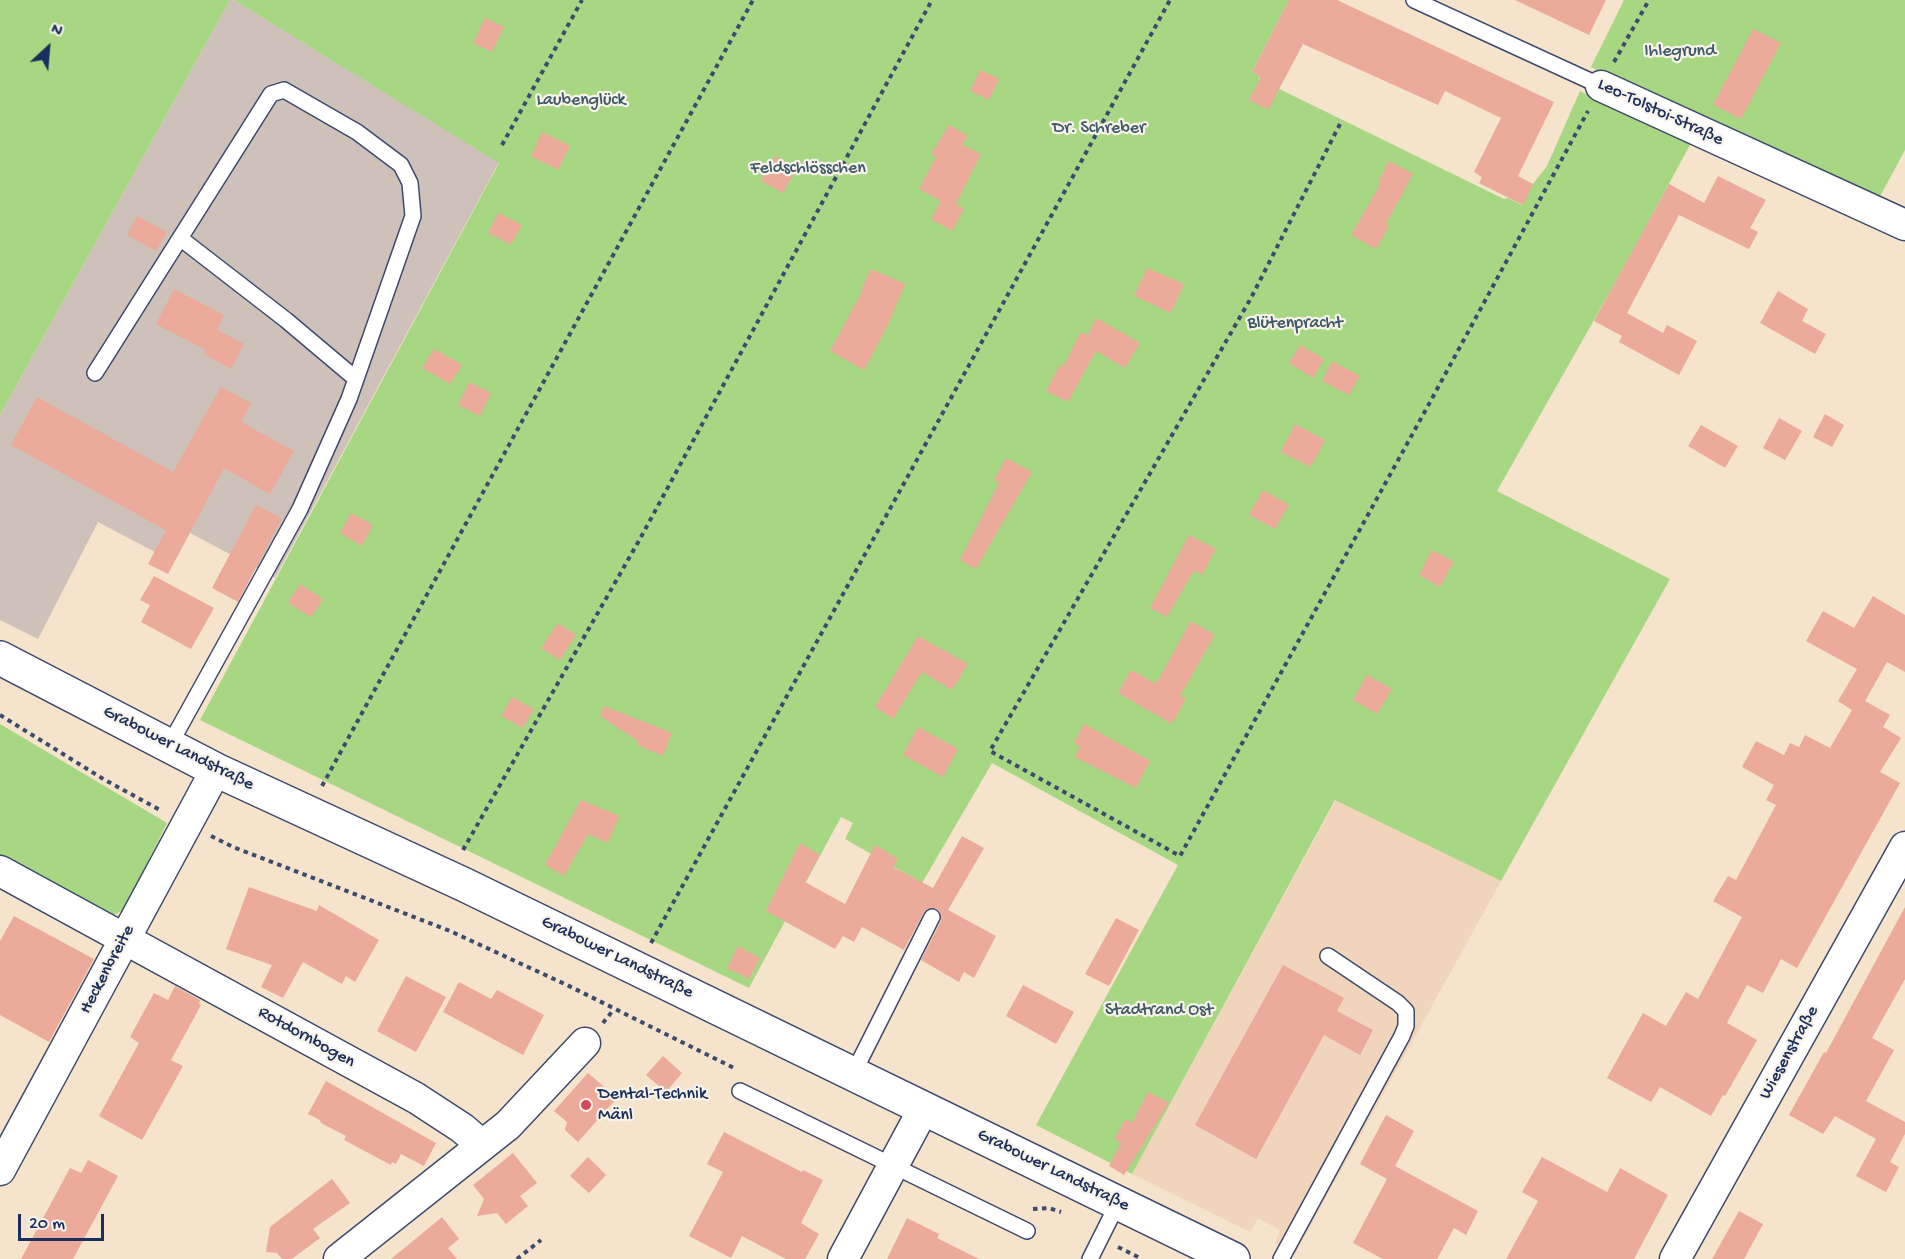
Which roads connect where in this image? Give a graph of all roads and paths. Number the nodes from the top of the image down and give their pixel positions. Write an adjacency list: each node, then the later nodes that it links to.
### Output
1 (582, 0): 9 (path)
2 (753, 0): 18 (path)
3 (932, 0): 21 (path)
4 (1170, 0): 26 (path)
5 (1414, 0): 7 (lane, Leo-Tolstoi-Straße)
6 (1649, 0): 7 (path)
7 (1601, 86): 8 (path); 10 (street, Leo-Tolstoi-Straße)
8 (1340, 124)
9 (502, 145)
10 (1905, 225)
11 (180, 238): 12 (lane); 13 (lane); 13 (lane)
12 (95, 373)
13 (356, 379): 16 (lane)
14 (0, 658): 16 (main road, Grabower Landstraße)
15 (0, 715): 19 (path)
16 (169, 746): 17 (main road, Grabower Landstraße)
17 (216, 770): 19 (street, Heckenbreite); 26 (main road, Grabower Landstraße)
18 (318, 794)
19 (186, 824): 24 (street, Heckenbreite); 28 (path)
20 (1905, 847): 48 (street, Wiesenstraße)
21 (461, 856)
22 (0, 871): 24 (street, Rotdornbogen)
23 (932, 917): 29 (lane)
24 (125, 940): 32 (street, Rotdornbogen); 34 (street, Heckenbreite)
25 (1328, 956): 47 (lane)
26 (638, 968): 29 (main road, Grabower Landstraße)
27 (585, 1043): 32 (street)
28 (744, 1073)
29 (853, 1074): 31 (main road, Grabower Landstraße)
30 (740, 1091): 33 (lane)
31 (924, 1108): 33 (street); 35 (main road, Grabower Landstraße)
32 (482, 1145): 41 (street)
33 (894, 1165): 38 (lane); 43 (street)
34 (0, 1170)
35 (1118, 1203): 39 (lane); 46 (main road, Grabower Landstraße)
36 (1027, 1207): 37 (path)
37 (1063, 1212)
38 (1027, 1231)
39 (1102, 1237): 44 (lane); 45 (path)
40 (541, 1240): 42 (path)
41 (339, 1259)
42 (517, 1259)
43 (843, 1259)
44 (1090, 1259)
45 (1142, 1259)
46 (1233, 1259)
47 (1281, 1259)
48 (1675, 1259)

